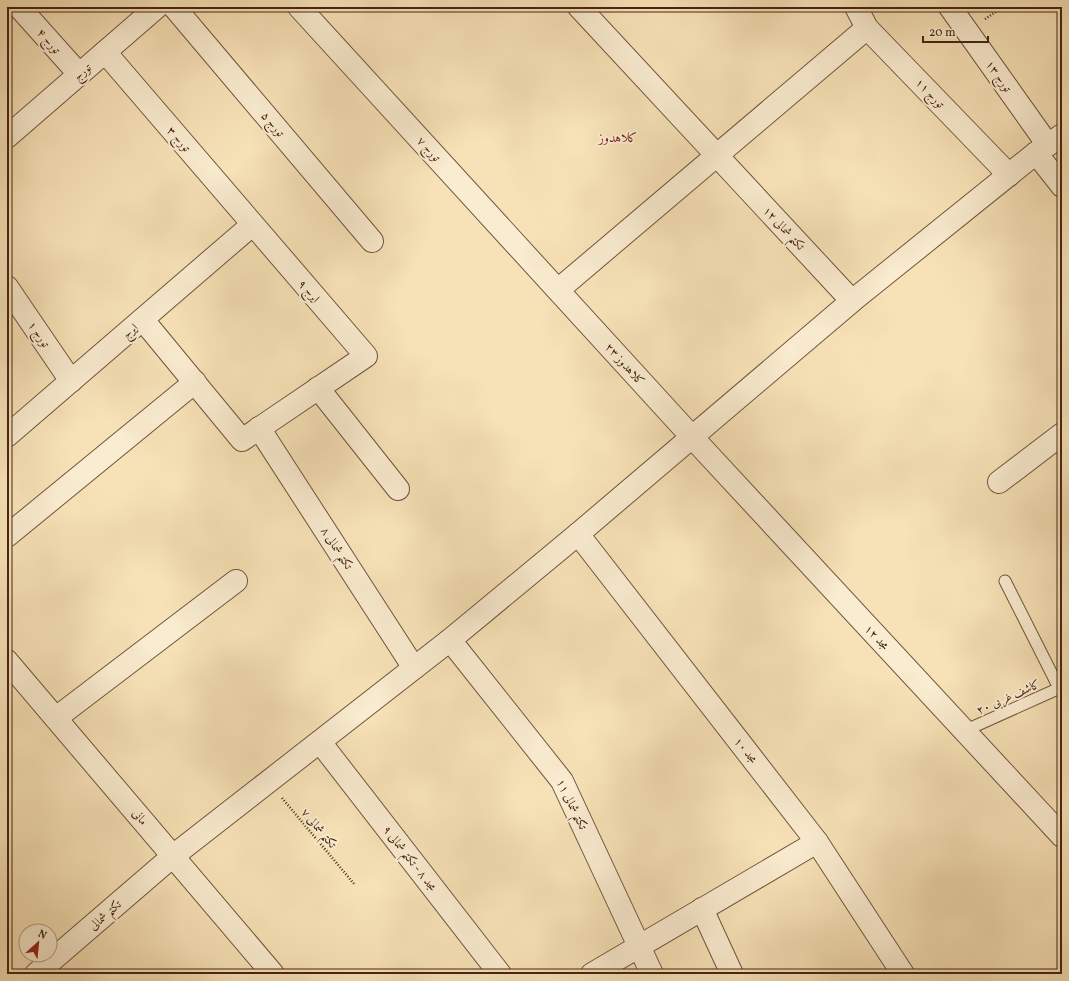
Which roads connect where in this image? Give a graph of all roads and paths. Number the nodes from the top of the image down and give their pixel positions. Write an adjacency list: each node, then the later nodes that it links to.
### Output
1 (19, 7): 10 (street, تورج ۴)
2 (157, 7): 9 (street, تورج)
3 (174, 7): 17 (street, تورج ۵)
4 (299, 7): 19 (street, تورج ۷)
5 (579, 7): 13 (street, تکتم شمالی ۱۲)
6 (856, 7): 8 (street, تورج ۱۱)
7 (950, 7): 12 (street, تورج ۱۳)
8 (867, 28): 13 (street); 14 (street, تورج ۱۱)
9 (105, 52): 10 (street, تورج); 16 (street, تورج ۳)
10 (79, 74): 11 (street, تورج)
11 (7, 137)
12 (1049, 144): 14 (street, تکتم شمالی); 15 (street, تورج ۱۳)
13 (717, 155): 19 (street); 20 (street, تکتم شمالی ۱۲)
14 (1009, 175): 20 (street, تکتم شمالی)
15 (1062, 186)
16 (252, 226): 21 (street, ایرج); 24 (street, ایرج ۹)
17 (372, 241)
18 (7, 287): 22 (street, تورج ۱)
19 (558, 290): 28 (street, کلاهدوز ۲۳)
20 (852, 301): 28 (street, تکتم شمالی)
21 (143, 320): 22 (street, ایرج); 23 (street)
22 (71, 381): 27 (street, ایرج)
23 (195, 382): 25 (street); 32 (street)
24 (318, 388): 25 (street); 30 (street)
25 (259, 428): 37 (street, تکتم شمالی ۸)
26 (1062, 434): 29 (street)
27 (7, 436)
28 (692, 437): 31 (street, تکتم شمالی); 40 (street, مجد ۱۲)
29 (998, 482)
30 (398, 490)
31 (578, 534): 35 (street, تکتم شمالی); 44 (street, مجد ۱۰)
32 (7, 536)
33 (236, 581): 39 (street)
34 (1005, 581): 38 (lane)
35 (450, 640): 37 (street, تکتم شمالی); 48 (street, تکتم شمالی ۱۱)
36 (7, 661): 39 (street, مانی)
37 (414, 668): 41 (street, تکتم شمالی)
38 (1060, 687): 40 (lane, کاشف غربی ۲۰)
39 (56, 718): 45 (street, مانی)
40 (964, 731): 43 (street, مجد ۱۲)
41 (320, 742): 42 (street, تکتم شمالی); 51 (street, مجد ۸ - تکتم شمالی ۹)
42 (269, 782): 45 (street, تکتم شمالی); 46 (path, تکتم شمالی ۷)
43 (1062, 836)
44 (816, 842): 47 (street); 55 (street, مجد ۱۰)
45 (173, 856): 49 (street, تکتم شمالی); 50 (street, مانی)
46 (356, 885)
47 (702, 909): 48 (street); 54 (street)
48 (639, 946): 52 (street); 53 (street, تکتم شمالی ۱۱)
49 (36, 974)
50 (273, 974)
51 (500, 974)
52 (592, 974)
53 (652, 974)
54 (732, 974)
55 (903, 974)

